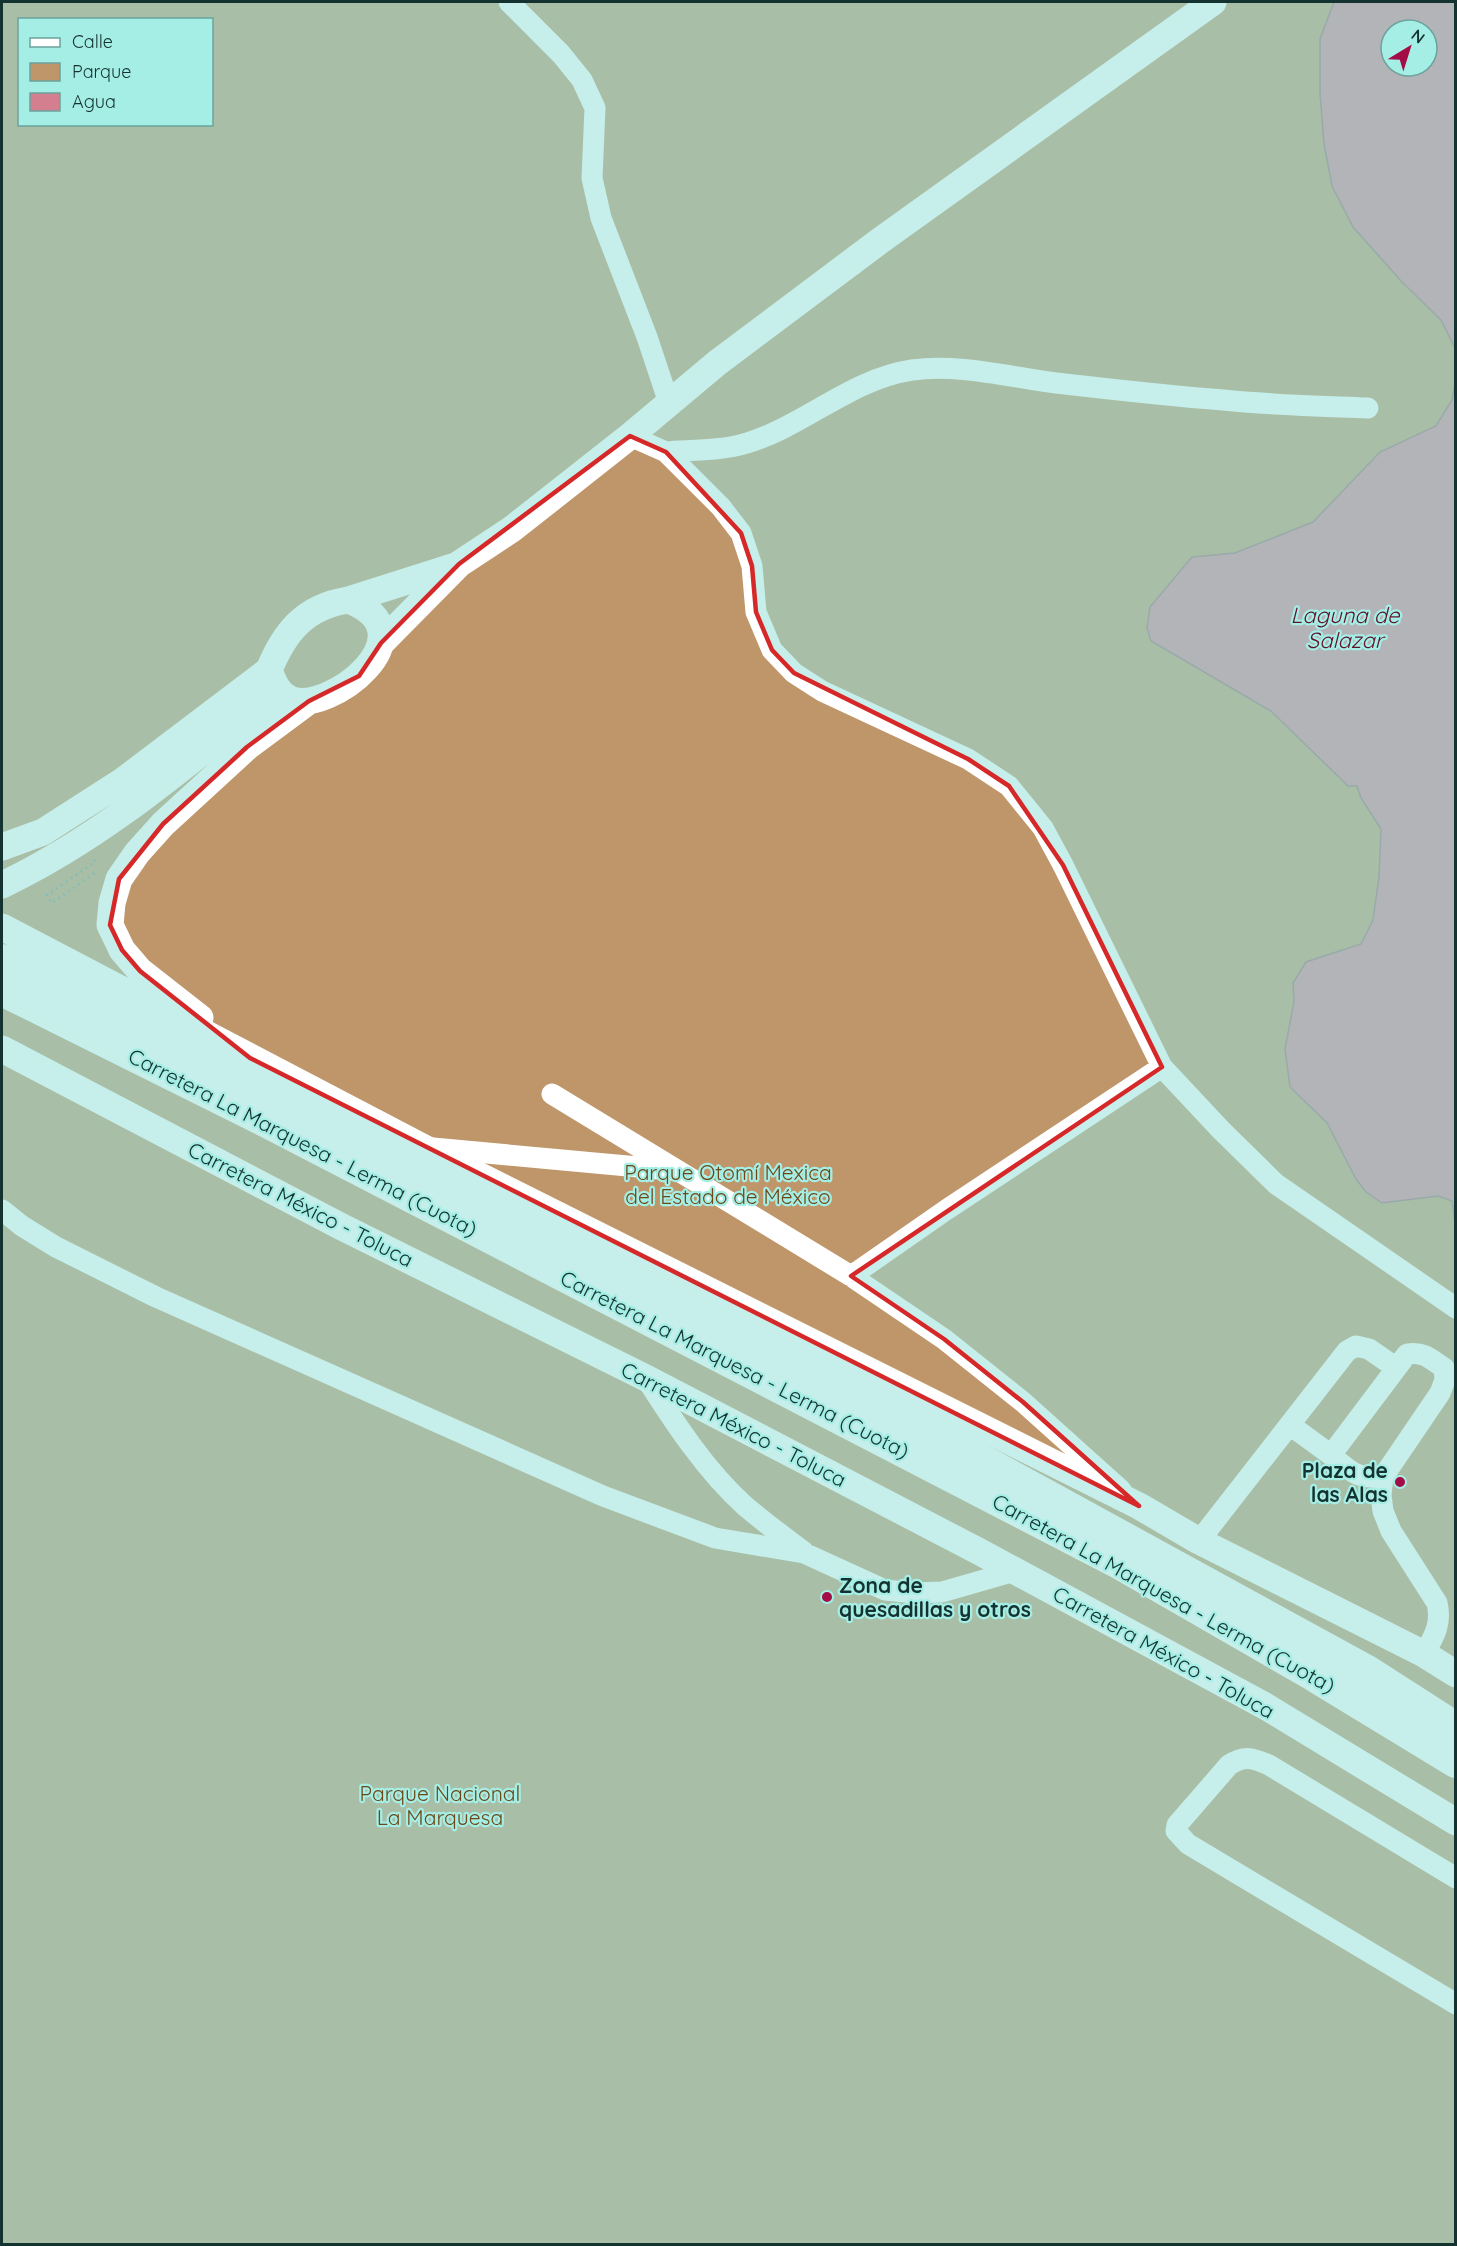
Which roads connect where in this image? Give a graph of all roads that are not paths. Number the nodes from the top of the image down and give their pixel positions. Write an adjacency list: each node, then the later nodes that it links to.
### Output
1 (509, 2): 3 (street)
2 (1213, 2): 3 (main road)
3 (669, 403): 5 (main road)
4 (1368, 408): 6 (street)
5 (630, 436): 6 (street); 7 (main road)
6 (666, 452): 20 (street)
7 (459, 564): 8 (main road); 9 (main road)
8 (348, 600): 9 (main road); 10 (main road)
9 (381, 643): 11 (main road)
10 (274, 680): 11 (main road); 12 (main road); 13 (main road)
11 (309, 701): 18 (main road)
12 (2, 847)
13 (2, 885)
14 (2, 927): 18 (main road)
15 (2, 960): 31 (highway, Carretera La Marquesa - Lerma (Cuota))
16 (2, 990): 42 (highway, Carretera La Marquesa - Lerma (Cuota))
17 (2, 1049): 21 (main road, Carretera México - Toluca)
18 (250, 1058): 23 (main road)
19 (2, 1062): 21 (main road)
20 (1162, 1067): 26 (street); 27 (street)
21 (45, 1070): 29 (main road, Carretera México - Toluca)
22 (552, 1094): 24 (street)
23 (424, 1148): 24 (street); 34 (main road)
24 (677, 1170): 26 (street)
25 (2, 1210): 36 (street)
26 (851, 1276): 34 (street)
27 (1455, 1308)
28 (1395, 1367): 30 (street); 32 (street); 33 (street)
29 (646, 1378): 36 (street); 37 (main road, Carretera México - Toluca)
30 (1290, 1425): 32 (street); 35 (street)
31 (969, 1453): 40 (highway); 41 (highway, Carretera La Marquesa - Lerma (Cuota))
32 (1331, 1455): 33 (street)
33 (1383, 1477): 38 (street)
34 (1139, 1506): 35 (main road)
35 (1200, 1541): 38 (main road)
36 (804, 1552): 37 (street)
37 (1015, 1571): 43 (main road, Carretera México - Toluca)
38 (1424, 1654): 39 (main road)
39 (1455, 1674)
40 (1455, 1701)
41 (1455, 1728)
42 (1455, 1762)
43 (1455, 1822)
44 (1455, 1878): 45 (street)
45 (1455, 2004)

